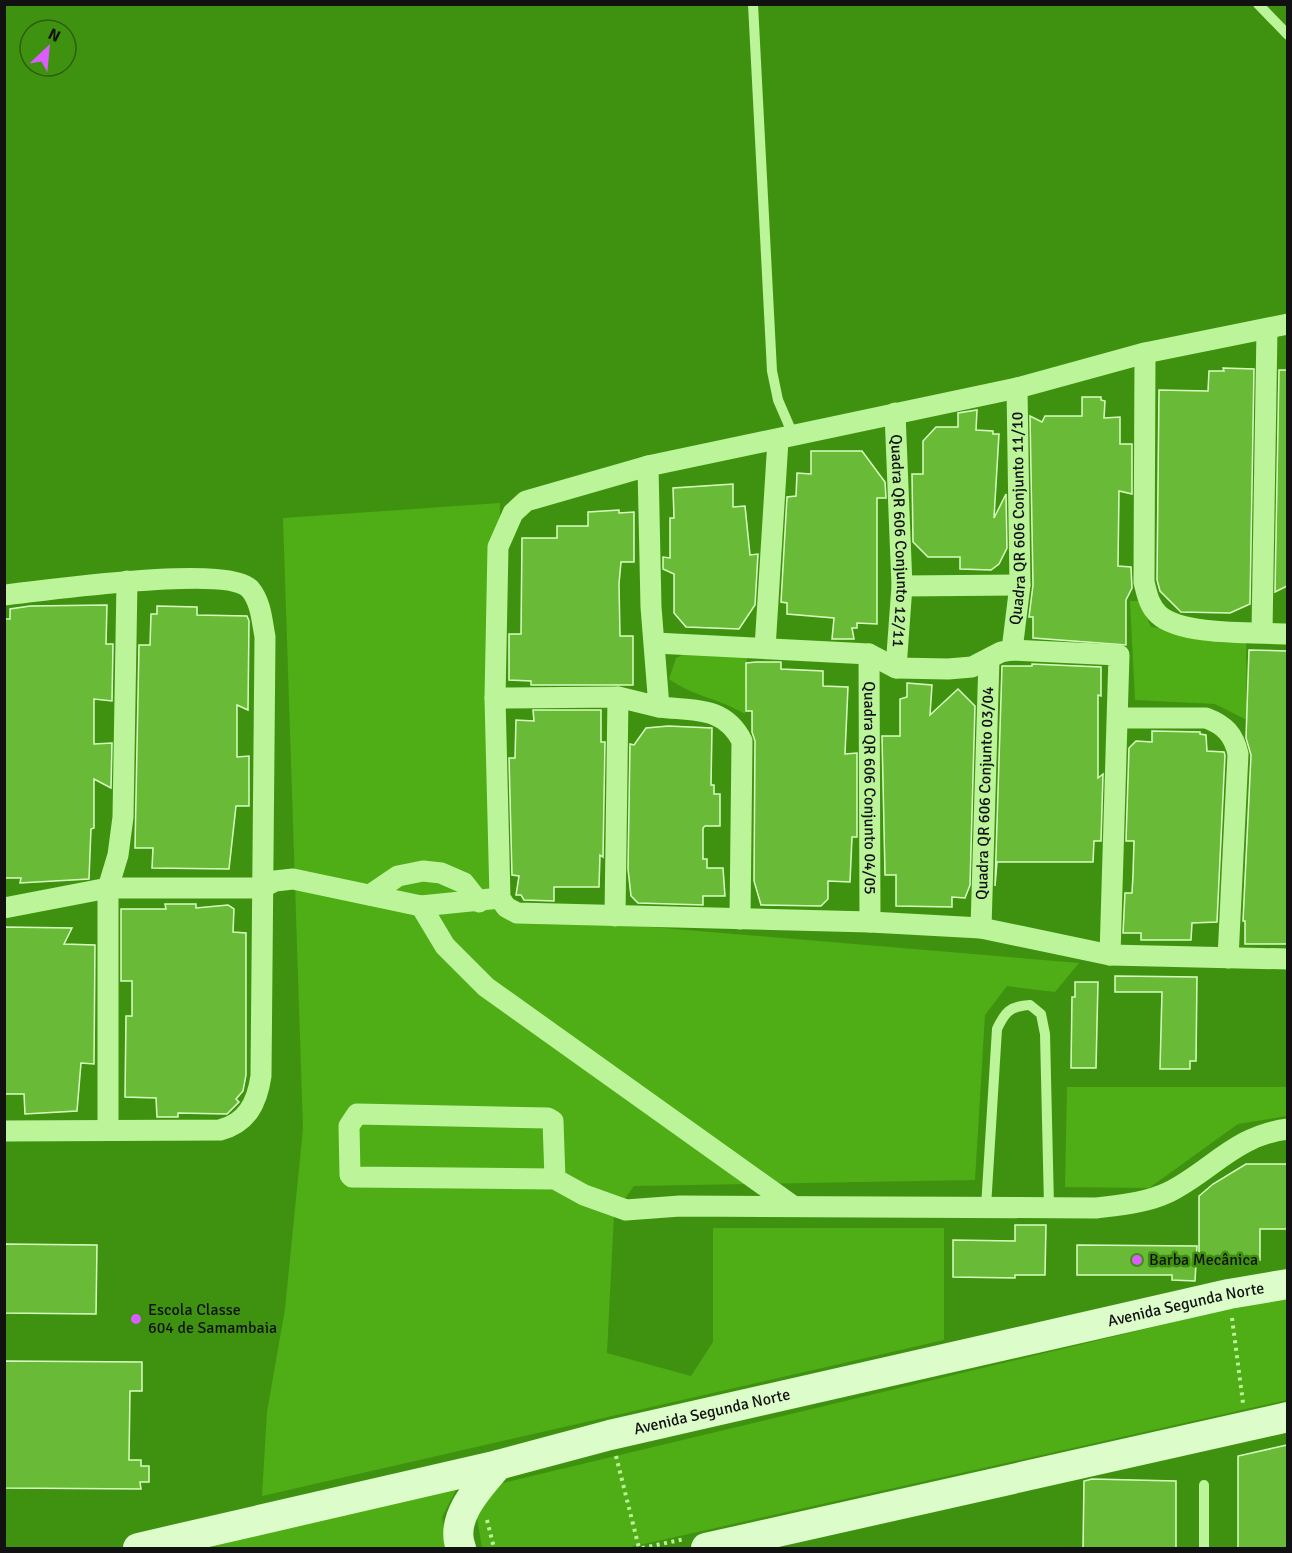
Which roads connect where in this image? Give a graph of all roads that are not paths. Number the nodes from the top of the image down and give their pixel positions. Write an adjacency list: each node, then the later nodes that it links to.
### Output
1 (753, 4): 8 (lane)
2 (1258, 4): 3 (lane)
3 (1287, 35)
4 (1277, 326): 5 (street); 14 (street)
5 (1145, 353): 6 (street); 14 (street)
6 (1017, 388): 7 (street); 11 (street, Quadra QR 606 Conjunto 11/10)
7 (895, 413): 8 (street); 12 (street, Quadra QR 606 Conjunto 12/11)
8 (786, 439): 9 (street); 17 (street)
9 (648, 466): 16 (street); 22 (street)
10 (127, 581): 13 (street); 26 (street); 27 (street)
11 (1020, 585): 12 (street); 18 (street, Quadra QR 606 Conjunto 11/10)
12 (902, 586): 21 (street, Quadra QR 606 Conjunto 12/11)
13 (4, 595)
14 (1262, 632): 15 (street)
15 (1287, 634)
16 (655, 643): 17 (street); 24 (street)
17 (765, 648): 19 (street)
18 (1012, 650): 20 (street); 25 (street)
19 (869, 654): 21 (street); 34 (street, Quadra QR 606 Conjunto 04/05)
20 (989, 659): 21 (street); 35 (street, Quadra QR 606 Conjunto 03/04)
21 (896, 668)
22 (495, 698): 23 (street); 29 (street)
23 (618, 698): 24 (street); 32 (street)
24 (659, 707): 33 (street)
25 (1118, 718): 36 (street); 37 (street)
26 (108, 888): 27 (street); 31 (street); 39 (street)
27 (261, 888): 28 (street); 39 (street)
28 (370, 895): 29 (street); 30 (street)
29 (490, 900): 30 (street); 32 (street)
30 (421, 906): 43 (street)
31 (4, 908)
32 (615, 916): 33 (street)
33 (740, 919): 34 (street)
34 (870, 922): 35 (street)
35 (981, 928): 36 (street)
36 (1110, 955): 37 (street)
37 (1228, 958): 38 (street)
38 (1287, 960)
39 (108, 1129): 41 (street)
40 (1287, 1129): 44 (street)
41 (4, 1131)
42 (555, 1179): 42 (street); 43 (street)
43 (793, 1206): 45 (street)
44 (1049, 1206): 45 (street); 45 (lane)
45 (986, 1207)
46 (1287, 1284): 48 (main road, Avenida Segunda Norte)
47 (1287, 1417): 52 (main road)
48 (498, 1465): 50 (main road, Avenida Segunda Norte); 51 (main road)
49 (1204, 1485): 53 (lane)
50 (138, 1548)
51 (461, 1548)
52 (706, 1548)
53 (1204, 1548)

